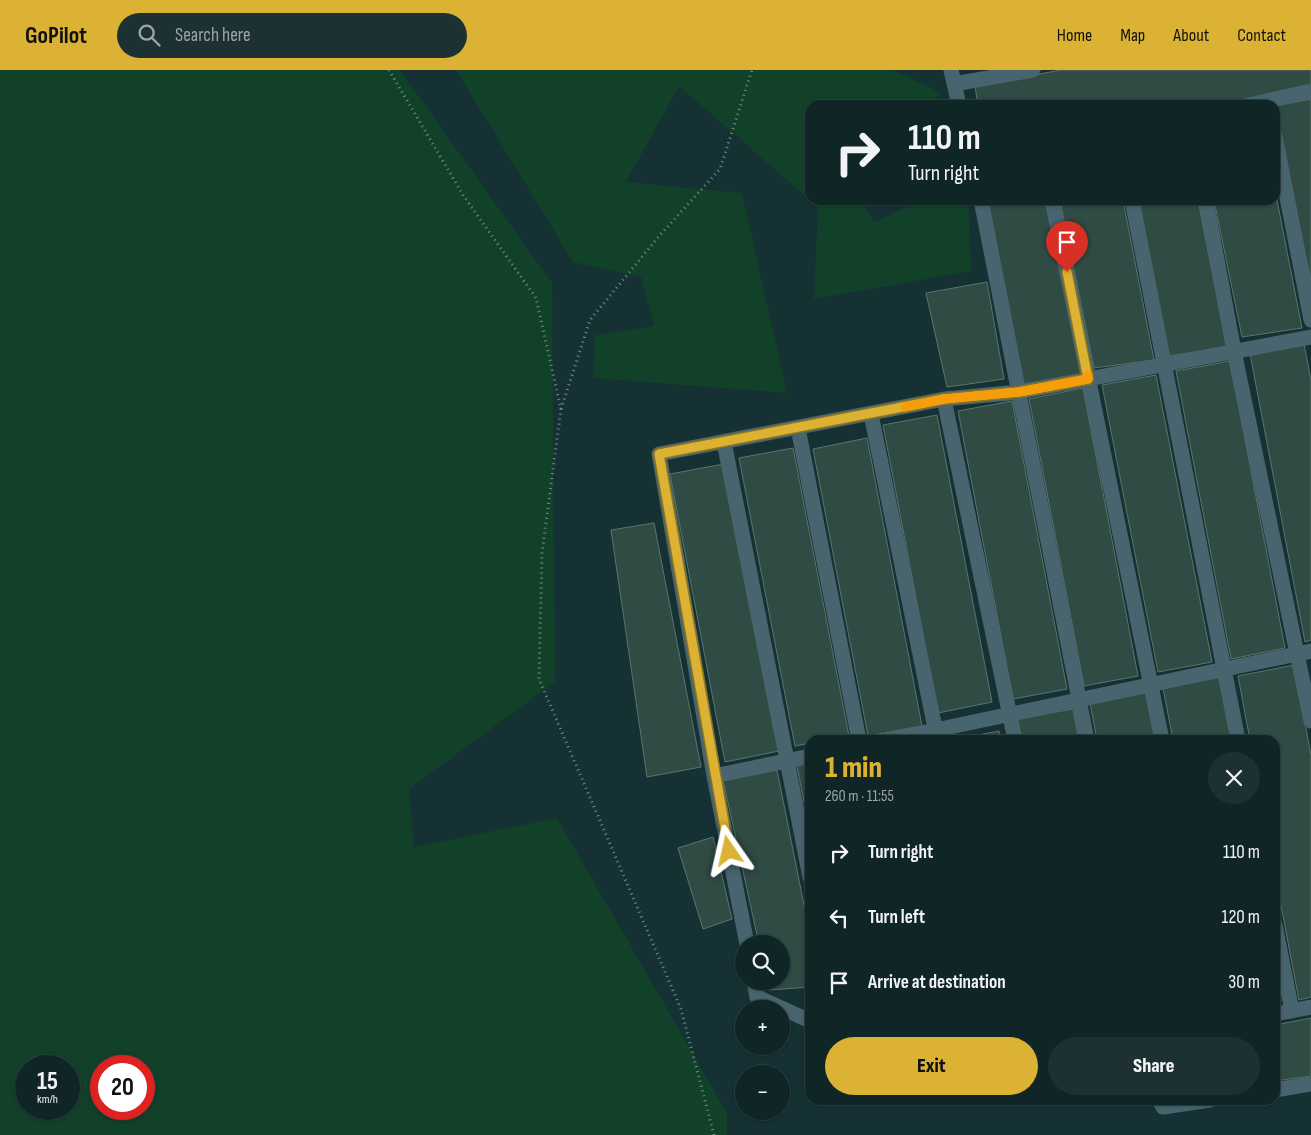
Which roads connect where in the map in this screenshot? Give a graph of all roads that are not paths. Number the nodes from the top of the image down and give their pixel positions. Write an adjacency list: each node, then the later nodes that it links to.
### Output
1 (1033, 70): 2 (lane)
2 (952, 77): 4 (lane)
3 (1311, 91): 5 (lane)
4 (958, 100)
5 (1276, 100)
6 (1280, 162): 11 (lane)
7 (982, 205): 16 (lane)
8 (1053, 205): 15 (lane)
9 (1133, 205): 14 (lane)
10 (1207, 205): 13 (lane)
11 (1311, 320)
12 (1311, 336): 13 (lane)
13 (1234, 351): 14 (lane); 21 (lane)
14 (1164, 364): 15 (lane); 22 (lane)
15 (1088, 379): 16 (lane); 23 (lane)
16 (1019, 392): 17 (lane); 24 (lane)
17 (944, 399): 18 (lane); 25 (lane)
18 (871, 414): 19 (lane); 28 (lane)
19 (798, 428): 20 (lane); 27 (lane)
20 (724, 442): 34 (lane); 35 (lane)
21 (1304, 653): 22 (lane); 26 (lane)
22 (1224, 670): 23 (lane); 32 (lane)
23 (1151, 685): 24 (lane); 31 (lane)
24 (1079, 700): 25 (lane); 30 (lane)
25 (1011, 714): 28 (lane); 29 (lane)
26 (1311, 721)
27 (858, 735)
28 (937, 735)
29 (1014, 735)
30 (1086, 735)
31 (1161, 735)
32 (1237, 735)
33 (805, 757): 34 (lane)
34 (787, 761): 35 (lane); 36 (lane)
35 (714, 776): 37 (lane)
36 (805, 852)
37 (745, 935)
38 (1280, 950): 41 (lane)
39 (756, 990): 43 (lane)
40 (1311, 1007): 41 (lane)
41 (1292, 1011): 42 (lane)
42 (1280, 1013)
43 (805, 1019)
44 (1311, 1084): 45 (lane)
45 (1280, 1089)
46 (1162, 1105): 47 (lane)
47 (1176, 1105)

